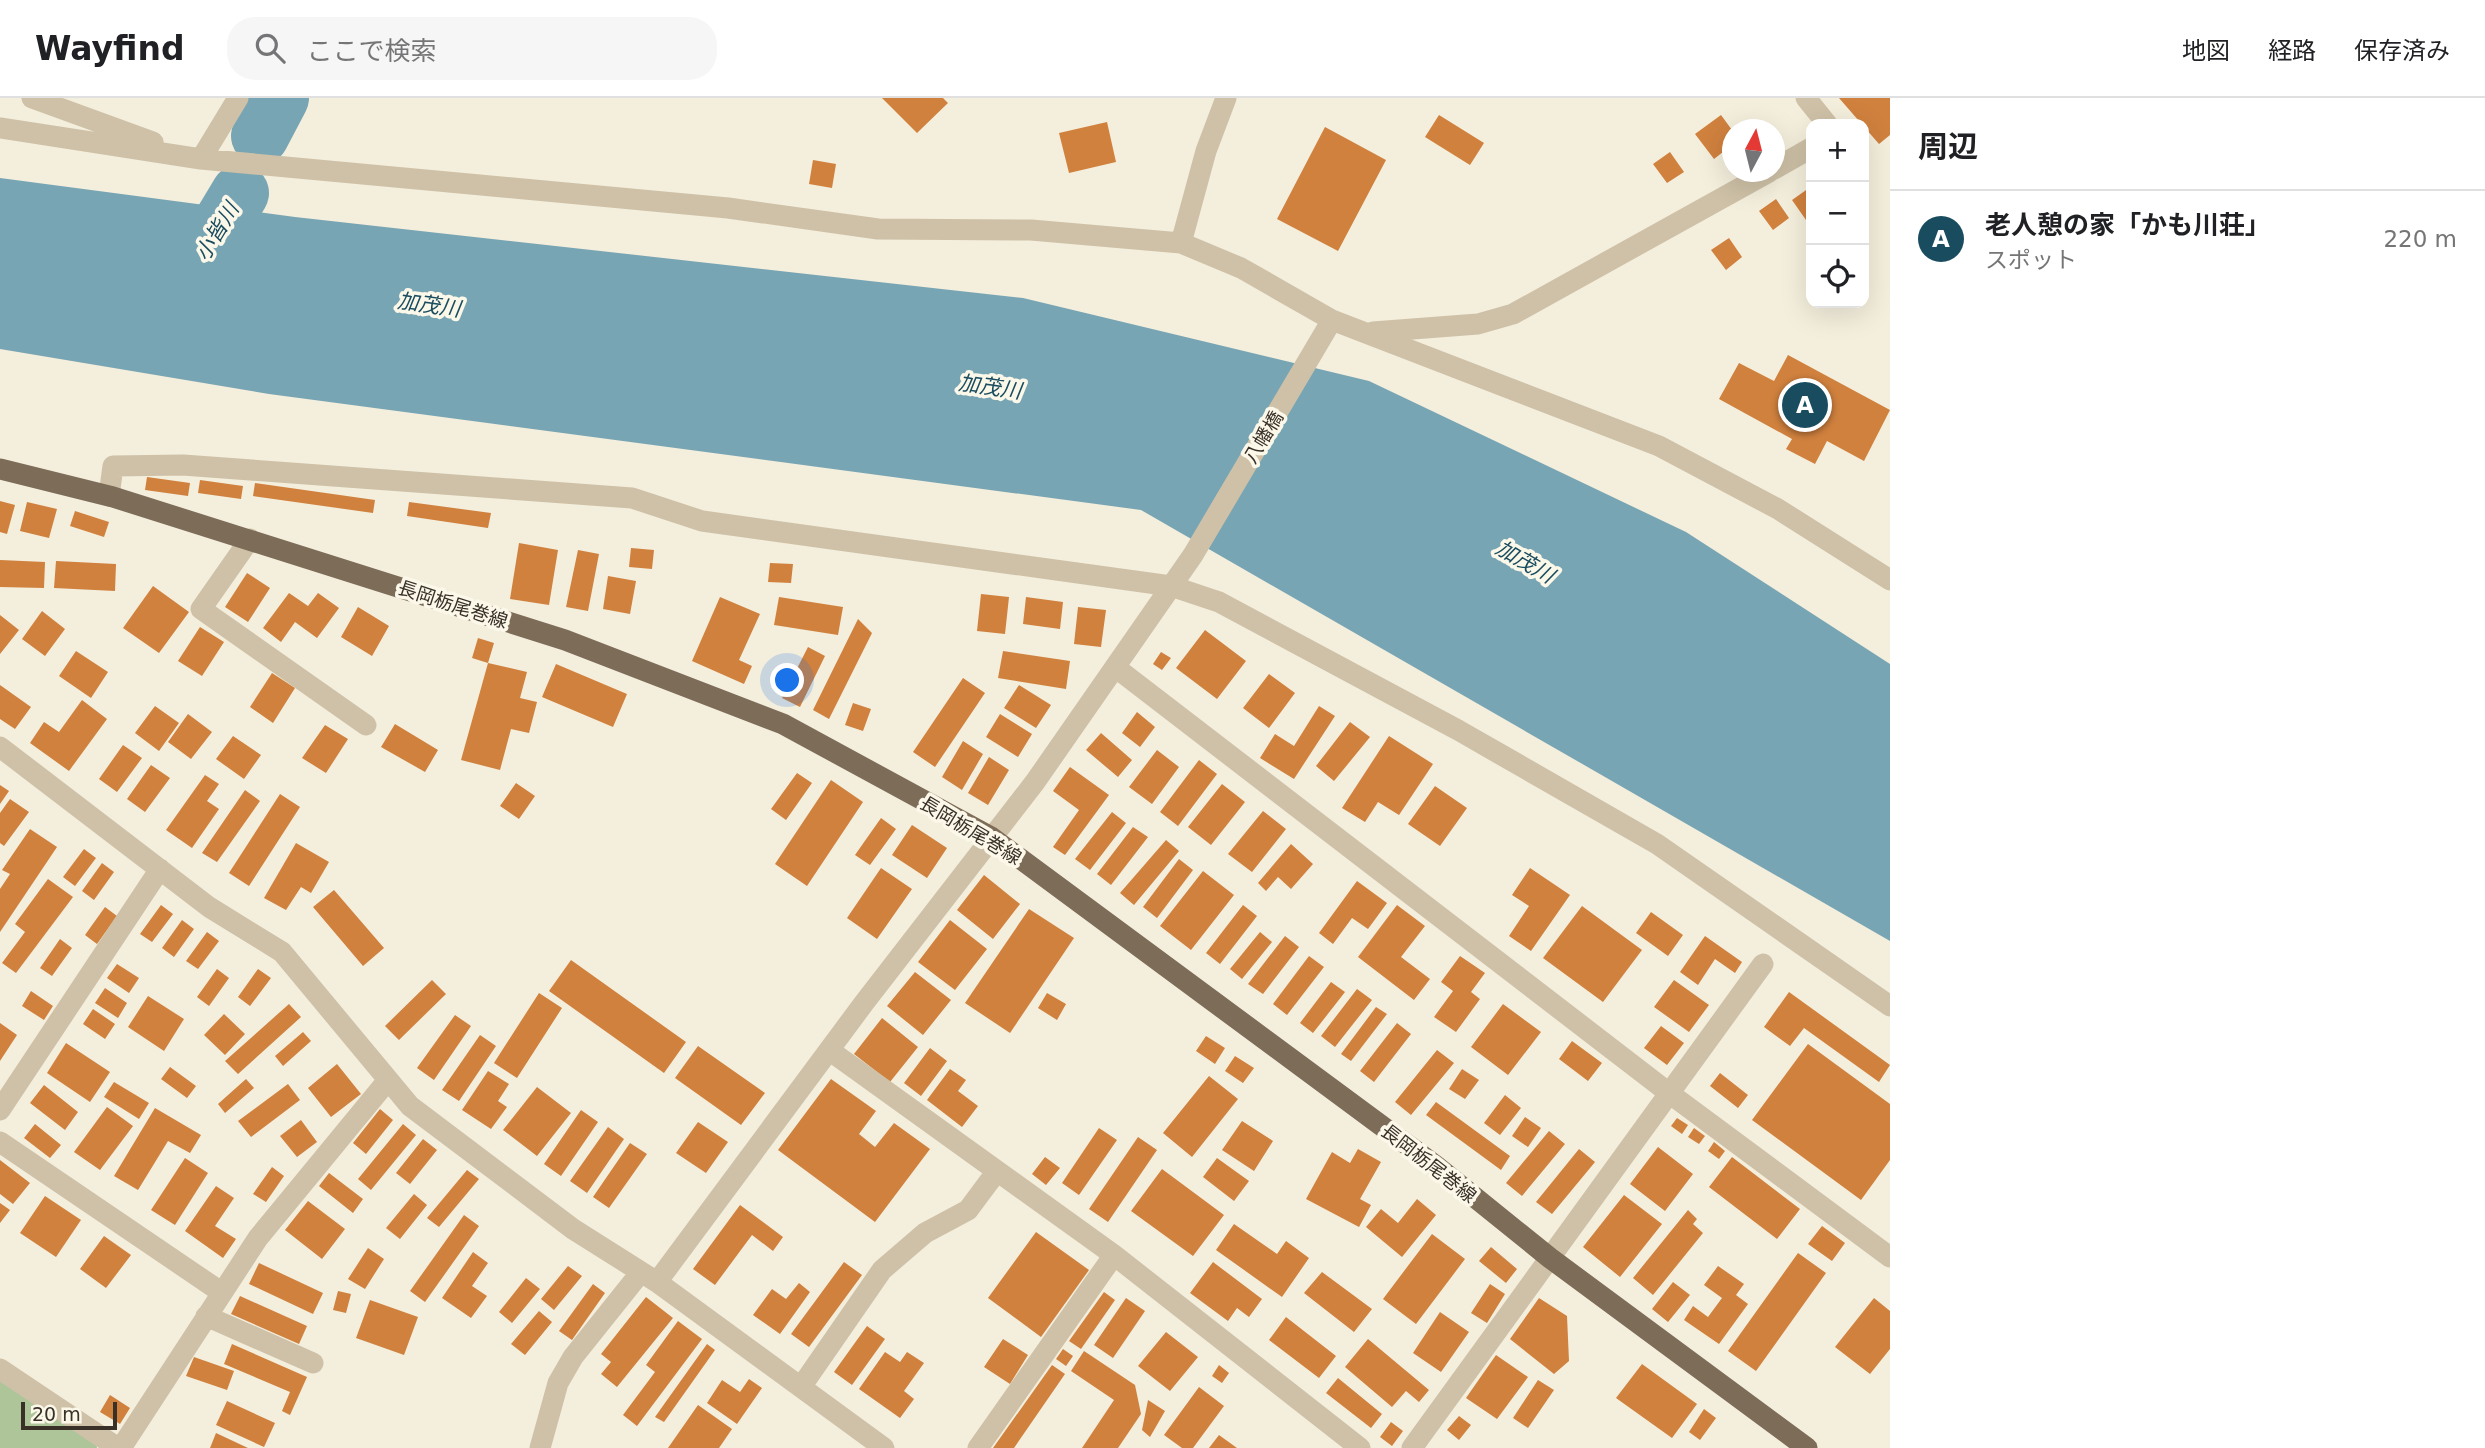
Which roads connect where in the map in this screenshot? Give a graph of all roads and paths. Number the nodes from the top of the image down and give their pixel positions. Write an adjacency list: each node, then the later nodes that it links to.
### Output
1 (32, 98): 8 (street)
2 (238, 98): 8 (street)
3 (1226, 98): 11 (street)
4 (1805, 98): 5 (street)
5 (1823, 119)
6 (0, 128): 8 (street)
7 (1806, 151): 9 (street)
8 (201, 159): 11 (street)
9 (1785, 163)
10 (1751, 182): 13 (street)
11 (1181, 243): 12 (street)
12 (1332, 320): 13 (street); 18 (street, 八幡橋)
13 (1364, 332): 17 (street)
14 (0, 469): 15 (main road, 長岡栃尾巻線)
15 (109, 496): 16 (main road, 長岡栃尾巻線); 18 (street)
16 (250, 539): 20 (street); 22 (main road, 長岡栃尾巻線)
17 (1890, 580)
18 (1171, 586): 19 (street, 八幡橋); 25 (street)
19 (1115, 667): 22 (street, 八幡橋); 28 (street)
20 (366, 725)
21 (0, 747): 23 (street)
22 (991, 837): 26 (street, 八幡橋); 34 (main road, 長岡栃尾巻線)
23 (160, 869): 27 (street); 29 (street)
24 (1763, 964): 28 (street)
25 (1890, 1006)
26 (829, 1050): 31 (street); 35 (street, 八幡橋)
27 (388, 1080): 35 (street); 36 (street)
28 (1669, 1093): 33 (street); 34 (street)
29 (0, 1110)
30 (0, 1142): 36 (street)
31 (998, 1171): 32 (street); 40 (street)
32 (1114, 1255): 44 (street); 45 (street)
33 (1890, 1257)
34 (1550, 1258): 46 (street); 47 (main road, 長岡栃尾巻線)
35 (649, 1277): 40 (street); 42 (street, 八幡橋)
36 (221, 1292): 37 (street)
37 (205, 1317): 38 (street); 41 (street)
38 (313, 1363)
39 (0, 1369): 41 (street)
40 (801, 1387): 43 (street)
41 (119, 1448)
42 (540, 1448)
43 (884, 1448)
44 (978, 1448)
45 (1360, 1448)
46 (1412, 1448)
47 (1807, 1448)

